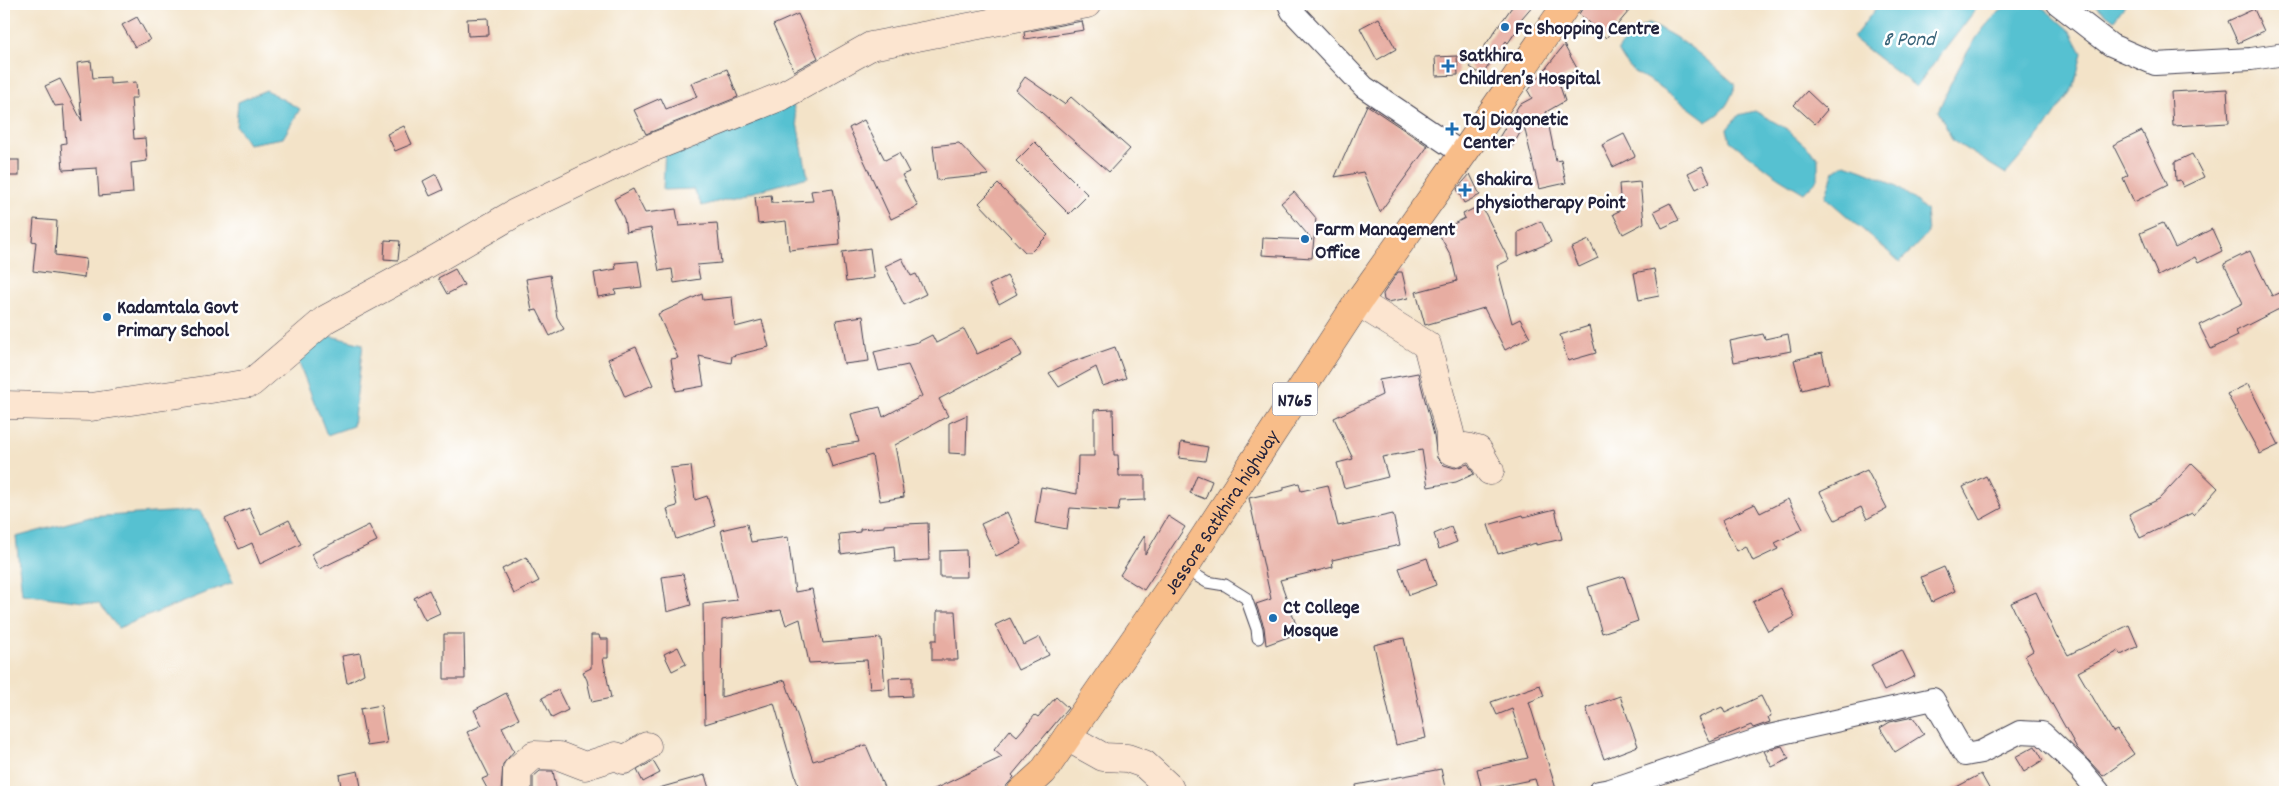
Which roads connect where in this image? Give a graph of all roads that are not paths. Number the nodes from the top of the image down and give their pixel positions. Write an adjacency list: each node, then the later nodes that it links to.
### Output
1 (1087, 4): 8 (street)
2 (1289, 4): 6 (street)
3 (1567, 4): 6 (highway, Jessore Satkhira highway / N765)
4 (2058, 4): 5 (street)
5 (2285, 54)
6 (1464, 154): 7 (highway, Jessore Satkhira highway / N765)
7 (1358, 302): 9 (street); 10 (highway, Jessore Satkhira highway / N765)
8 (4, 405)
9 (1490, 471)
10 (1184, 568): 11 (lane); 12 (highway, Jessore Satkhira highway / N765)
11 (1258, 638)
12 (1067, 737): 14 (highway, Jessore Satkhira highway / N765); 17 (street)
13 (647, 746): 15 (street)
14 (1044, 782): 16 (highway, Jessore Satkhira highway / N765)
15 (516, 792)
16 (1020, 792)
17 (1171, 792)
18 (1598, 792): 19 (street)
19 (2099, 792)

